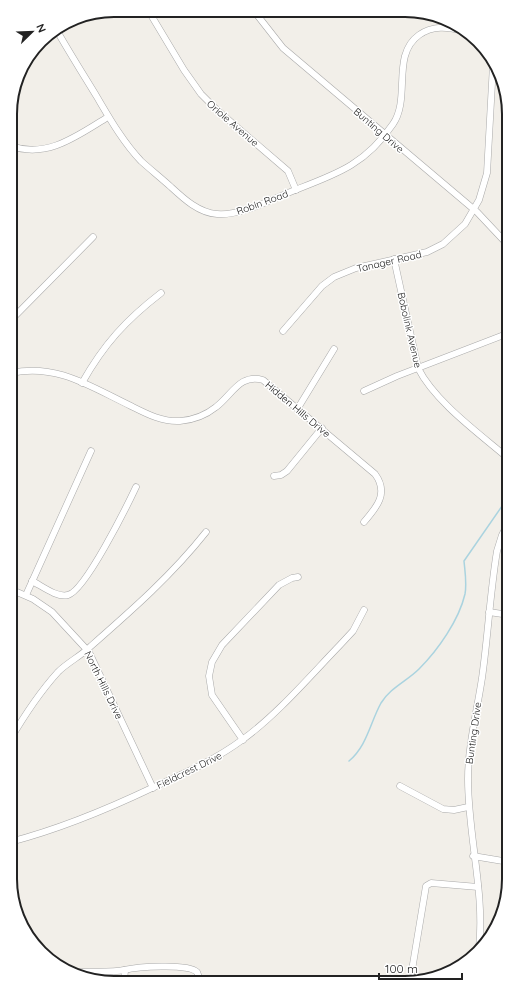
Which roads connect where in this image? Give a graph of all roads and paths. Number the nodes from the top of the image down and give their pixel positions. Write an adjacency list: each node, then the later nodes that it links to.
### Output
1 (152, 17): 9 (street, Oriole Avenue)
2 (259, 17): 7 (street, Bunting Drive)
3 (450, 28): 7 (street, Robin Road)
4 (59, 34): 6 (street, Robin Road)
5 (493, 72): 10 (street, Tanager Road)
6 (108, 117): 8 (street); 9 (street, Robin Road)
7 (385, 134): 9 (street, Robin Road); 10 (street, Bunting Drive)
8 (17, 148)
9 (296, 190)
10 (473, 209): 12 (street, Bunting Drive); 13 (street, Tanager Road)
11 (93, 237): 15 (street)
12 (502, 239)
13 (394, 260): 16 (street, Tanager Road); 19 (street, Bobolink Avenue)
14 (161, 293): 21 (street)
15 (17, 314)
16 (282, 331)
17 (502, 336): 19 (street)
18 (334, 349): 23 (street)
19 (418, 368): 22 (street); 26 (street, Bobolink Avenue)
20 (17, 372): 21 (street, Hidden Hills Drive)
21 (82, 382): 23 (street, Hidden Hills Drive)
22 (364, 392)
23 (298, 408): 24 (street, Hidden Hills Drive)
24 (322, 428): 27 (street); 29 (street, Hidden Hills Drive)
25 (91, 451): 33 (street)
26 (502, 453)
27 (274, 476)
28 (136, 488): 33 (street)
29 (364, 522)
30 (206, 532): 39 (street)
31 (502, 535): 37 (street, Bunting Drive)
32 (298, 577): 41 (street)
33 (32, 581): 35 (street)
34 (17, 592): 35 (street, North Hills Drive)
35 (26, 595): 39 (street, North Hills Drive)
36 (364, 610): 41 (street, Fieldcrest Drive)
37 (489, 612): 38 (street); 44 (street, Bunting Drive)
38 (502, 614)
39 (87, 650): 40 (street); 43 (street, North Hills Drive)
40 (17, 729)
41 (243, 740): 43 (street, Fieldcrest Drive)
42 (400, 786): 44 (street)
43 (153, 788): 45 (street, Fieldcrest Drive)
44 (468, 807): 46 (street, Bunting Drive)
45 (17, 840)
46 (473, 856): 47 (street); 48 (street, Bunting Drive)
47 (502, 861)
48 (478, 886): 49 (street, Bunting Drive); 54 (street)
49 (479, 941)
50 (125, 970): 51 (street); 52 (street); 53 (street)
51 (85, 972)
52 (124, 976)
53 (200, 976)
54 (411, 976)

